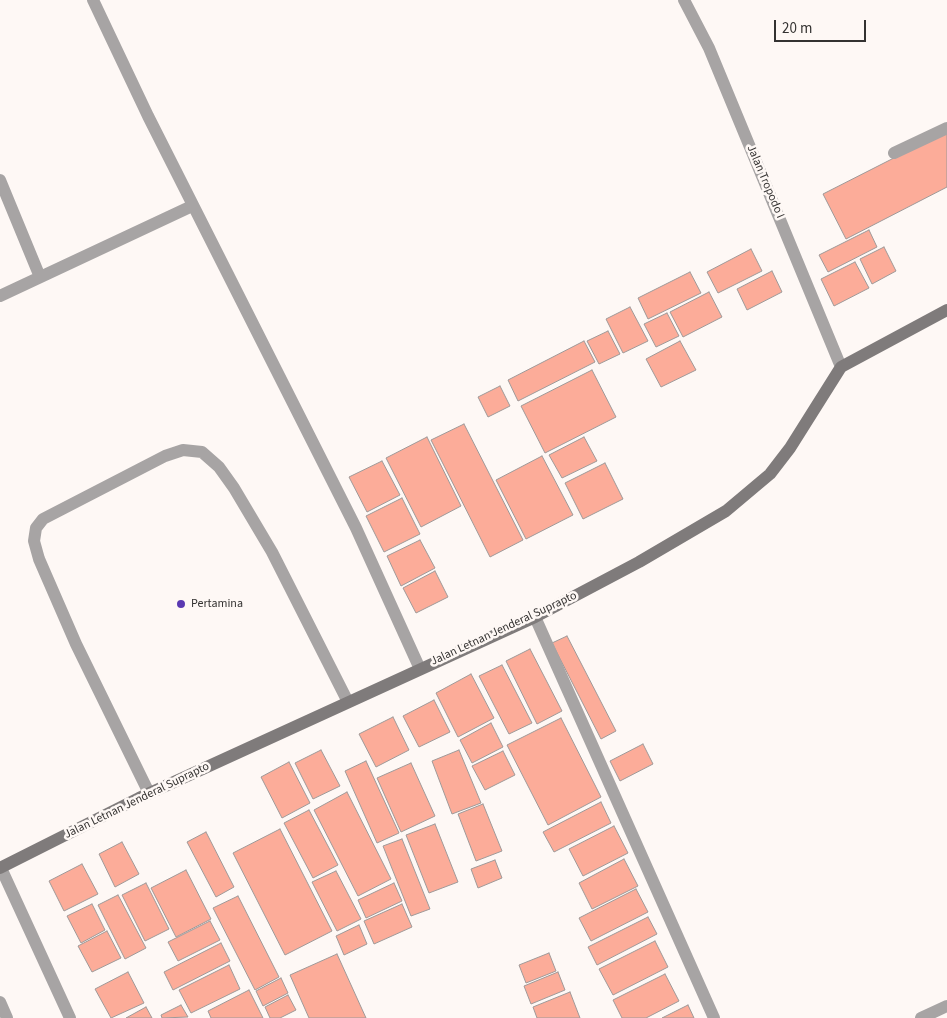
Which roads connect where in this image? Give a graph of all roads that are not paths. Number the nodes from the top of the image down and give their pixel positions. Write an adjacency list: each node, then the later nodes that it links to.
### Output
1 (93, 0): 6 (street)
2 (684, 0): 10 (street, Jalan Tropodo I)
3 (947, 128): 4 (street)
4 (894, 153)
5 (0, 180): 7 (street)
6 (192, 206): 7 (street); 12 (street)
7 (40, 277): 8 (street)
8 (0, 296)
9 (947, 310): 10 (main road, Jalan Letnan Jenderal Suprapto)
10 (841, 367): 11 (main road, Jalan Letnan Jenderal Suprapto)
11 (535, 617): 12 (main road, Jalan Letnan Jenderal Suprapto); 20 (street)
12 (420, 669): 13 (main road, Jalan Letnan Jenderal Suprapto)
13 (348, 702): 14 (main road, Jalan Letnan Jenderal Suprapto); 14 (street)
14 (149, 794): 15 (main road, Jalan Letnan Jenderal Suprapto)
15 (0, 868): 19 (street)
16 (0, 1002): 18 (street)
17 (947, 1006): 21 (street)
18 (7, 1018)
19 (70, 1018)
20 (714, 1018)
21 (921, 1018)

